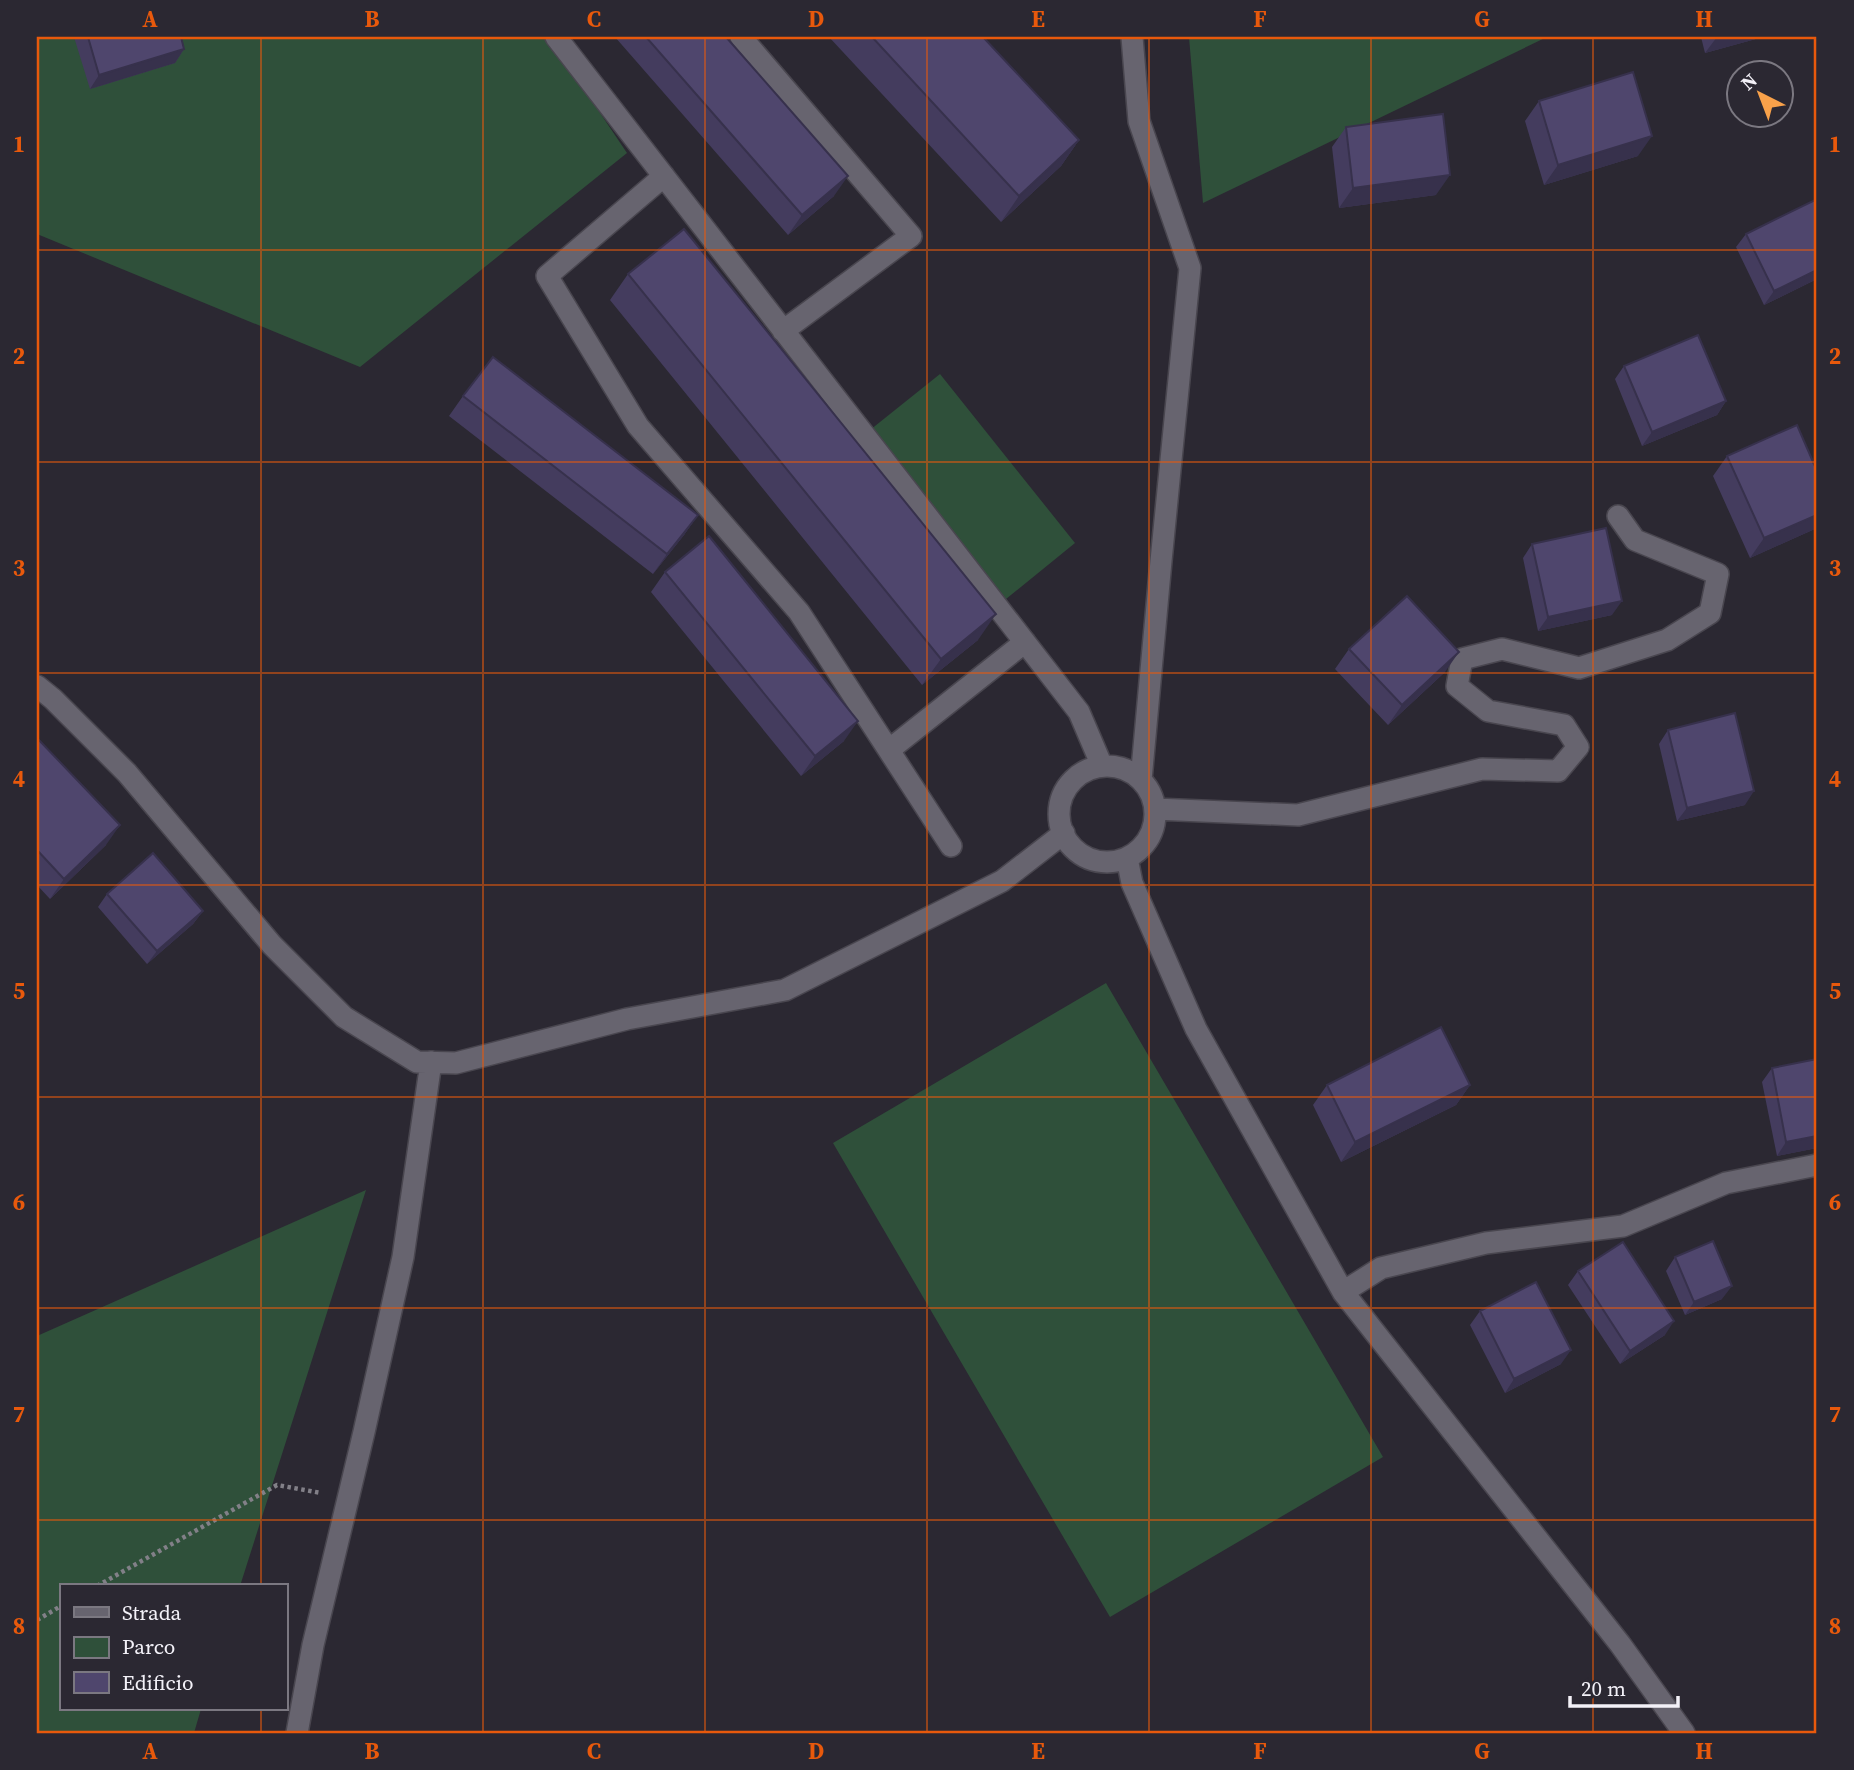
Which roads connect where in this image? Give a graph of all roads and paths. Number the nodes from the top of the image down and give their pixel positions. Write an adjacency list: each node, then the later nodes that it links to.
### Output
1 (556, 37): 4 (street)
2 (741, 37): 5 (street)
3 (1132, 37): 11 (street)
4 (664, 176): 5 (street); 9 (street)
5 (783, 331): 7 (street)
6 (1618, 516): 12 (street)
7 (1025, 642): 9 (street); 10 (street)
8 (37, 685): 16 (street)
9 (889, 750): 14 (street)
10 (1102, 766): 11 (street); 13 (street)
11 (1141, 779): 12 (street)
12 (1155, 808): 15 (street)
13 (1063, 833): 15 (street); 16 (street)
14 (951, 846)
15 (1127, 858): 18 (street)
16 (431, 1062): 19 (street)
17 (1817, 1165): 18 (street)
18 (1343, 1292): 24 (street)
19 (348, 1498): 20 (path); 23 (street)
20 (101, 1584)
21 (60, 1607): 22 (path)
22 (37, 1620)
23 (297, 1733)
24 (1684, 1733)

